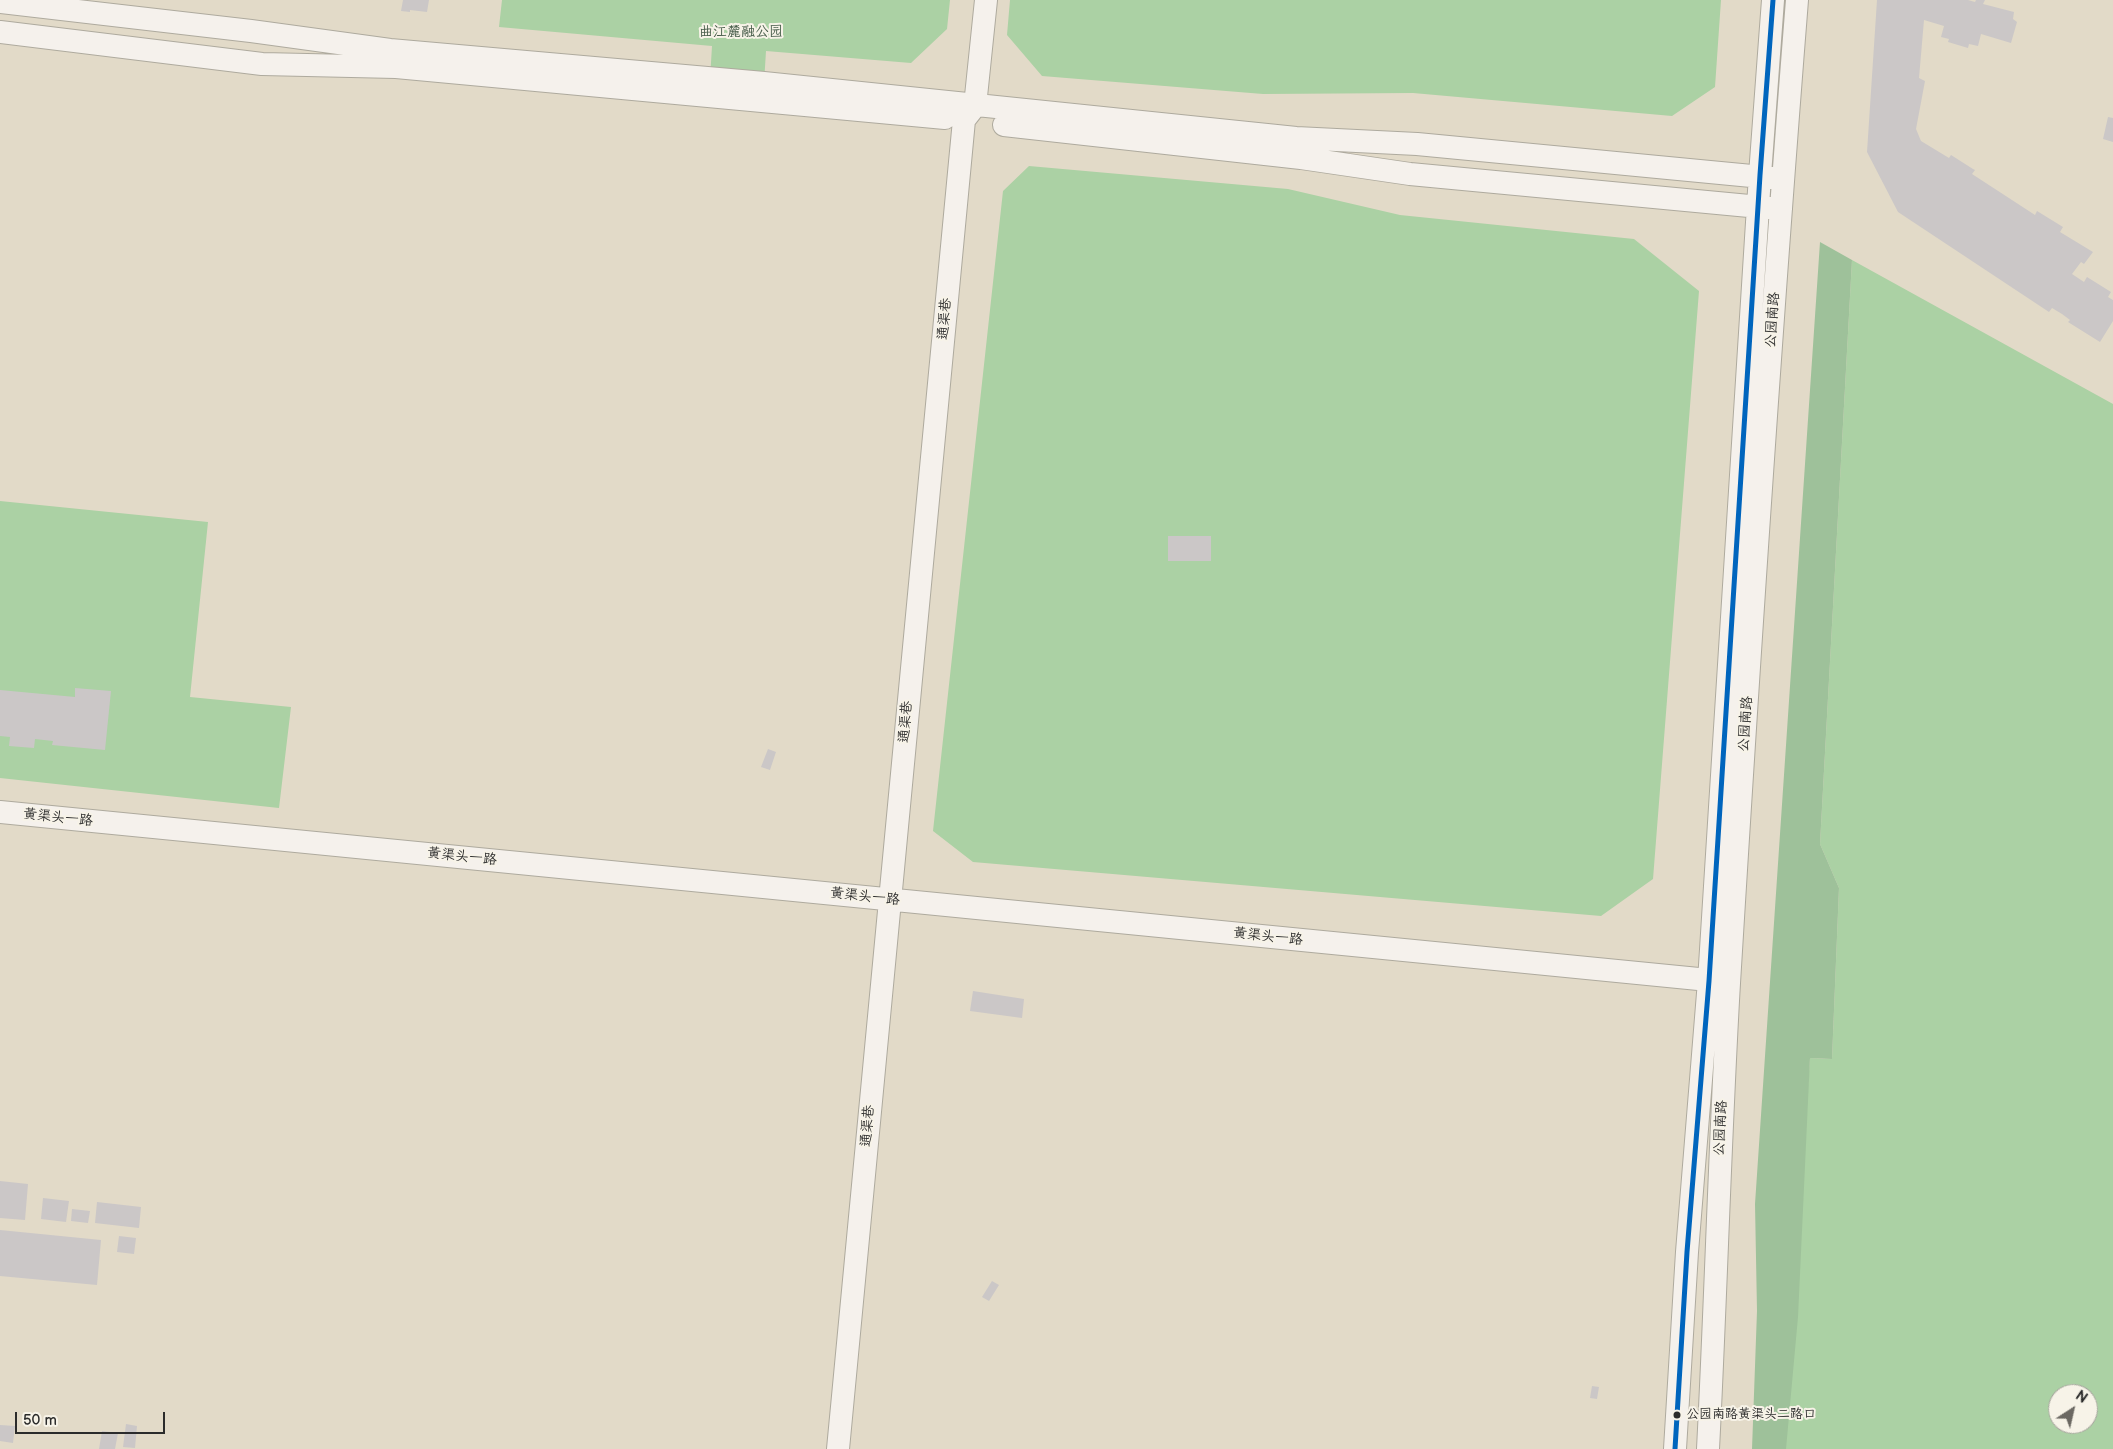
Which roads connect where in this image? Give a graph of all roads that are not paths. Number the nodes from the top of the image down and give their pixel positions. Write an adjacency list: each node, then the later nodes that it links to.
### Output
1 (986, 0): 6 (street, 通渠巷)
2 (1774, 0): 7 (street, 公园南路)
3 (1797, 0): 8 (street, 公园南路)
4 (0, 2): 6 (street)
5 (0, 32): 6 (street)
6 (969, 113): 7 (street); 9 (street); 12 (street, 通渠巷)
7 (1760, 175): 8 (street); 9 (street, 公园南路)
8 (1783, 179): 10 (street, 公园南路)
9 (1758, 207): 10 (street); 13 (street, 公园南路)
10 (1781, 209): 13 (street, 公园南路)
11 (0, 812): 12 (street, 黄渠头一路)
12 (890, 900): 13 (street, 黄渠头一路); 14 (street, 通渠巷)
13 (1719, 982): 15 (street, 公园南路); 16 (street, 公园南路)
14 (838, 1449)
15 (1675, 1449)
16 (1708, 1449)

